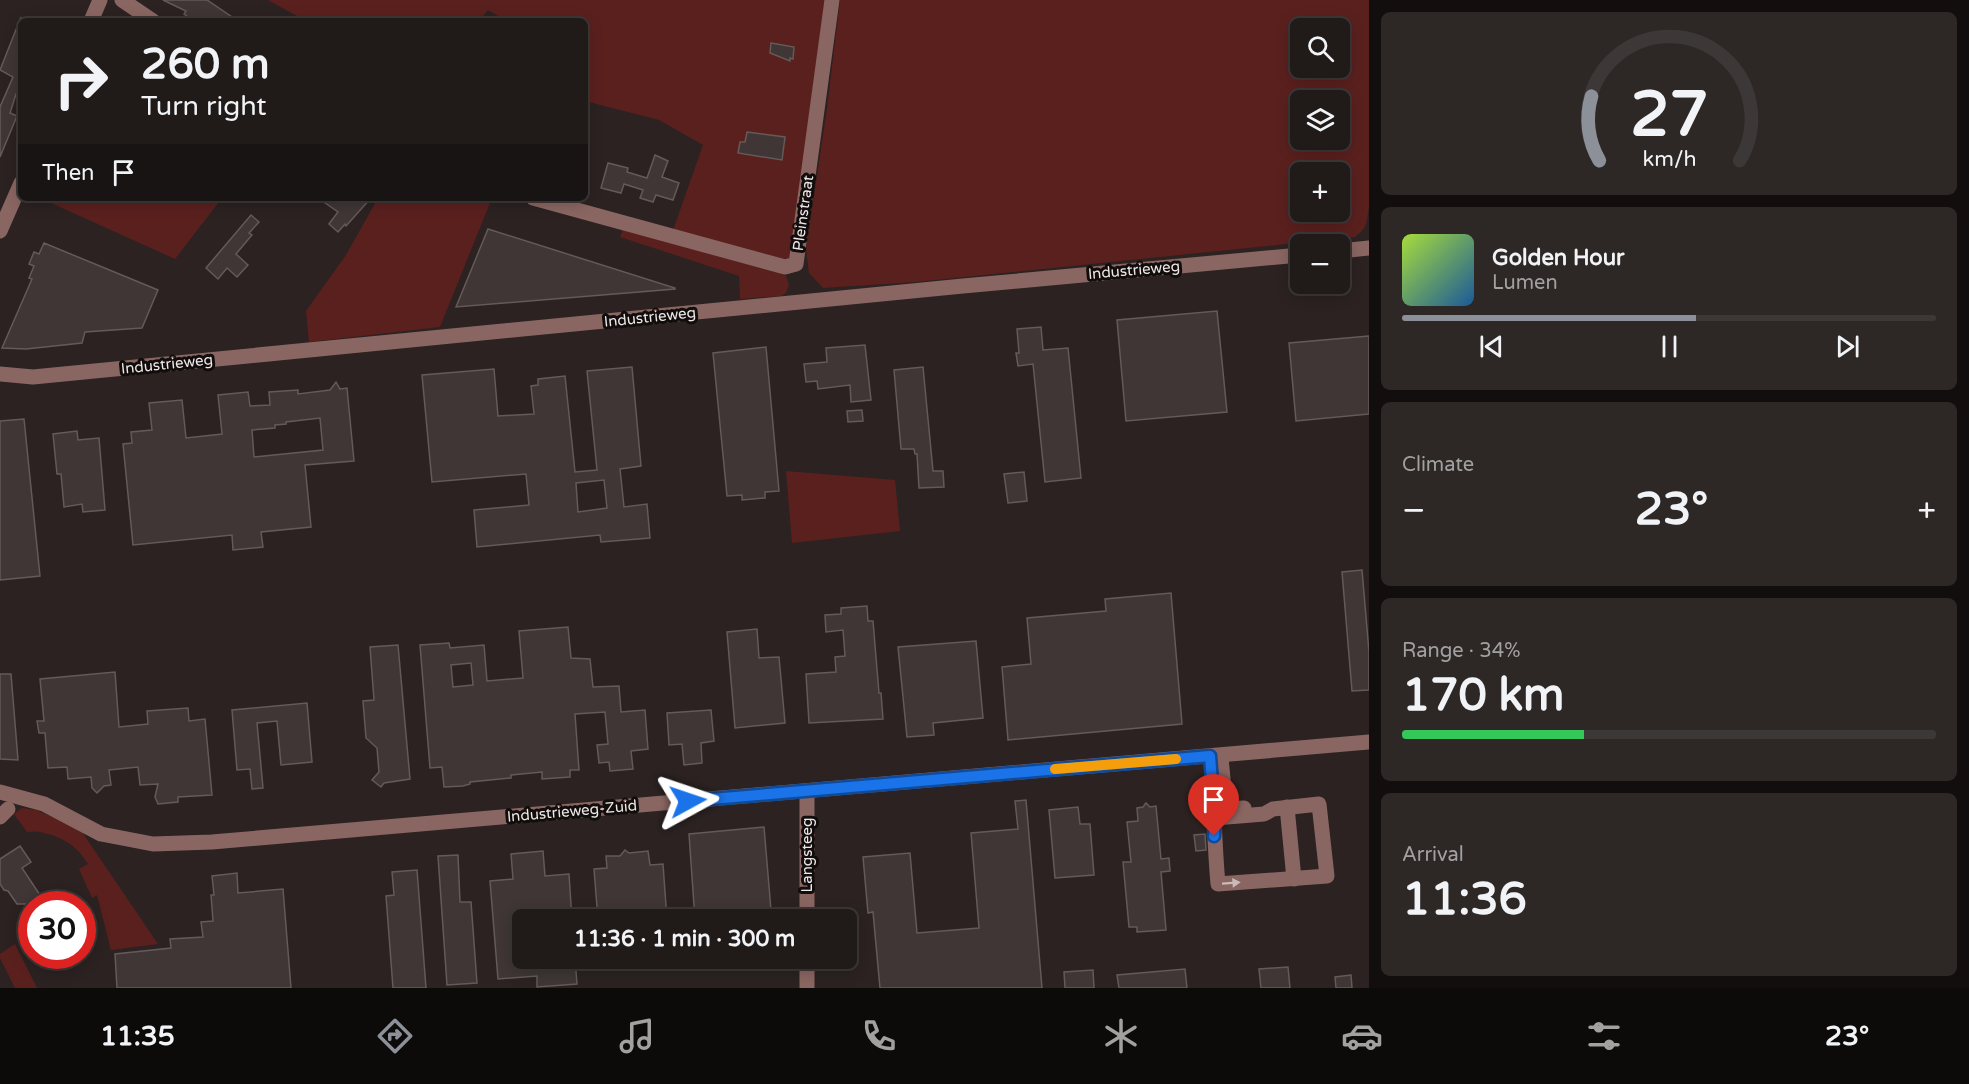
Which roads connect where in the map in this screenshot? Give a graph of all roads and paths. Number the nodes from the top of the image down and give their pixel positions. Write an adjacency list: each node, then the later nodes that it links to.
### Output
1 (100, 0): 4 (street)
2 (122, 0): 5 (street)
3 (832, 0): 7 (street, Pleinstraat)
4 (92, 18)
5 (149, 18)
6 (18, 190): 8 (street)
7 (544, 201)
8 (0, 231)
9 (1369, 248): 10 (street)
10 (1350, 250)
11 (1290, 256): 12 (street, Industrieweg)
12 (0, 374)
13 (1369, 742): 14 (street, Industrieweg-Zuid)
14 (1215, 755): 15 (street, Industrieweg-Zuid); 17 (street); 18 (street)
15 (807, 791): 16 (street, Industrieweg-Zuid); 20 (street, Langsteeg)
16 (0, 792)
17 (1280, 808): 18 (street); 19 (street); 19 (street)
18 (1215, 818): 19 (street, one-way to 19)
19 (1294, 879)
20 (807, 909)
21 (807, 969): 22 (street)
22 (807, 988)

